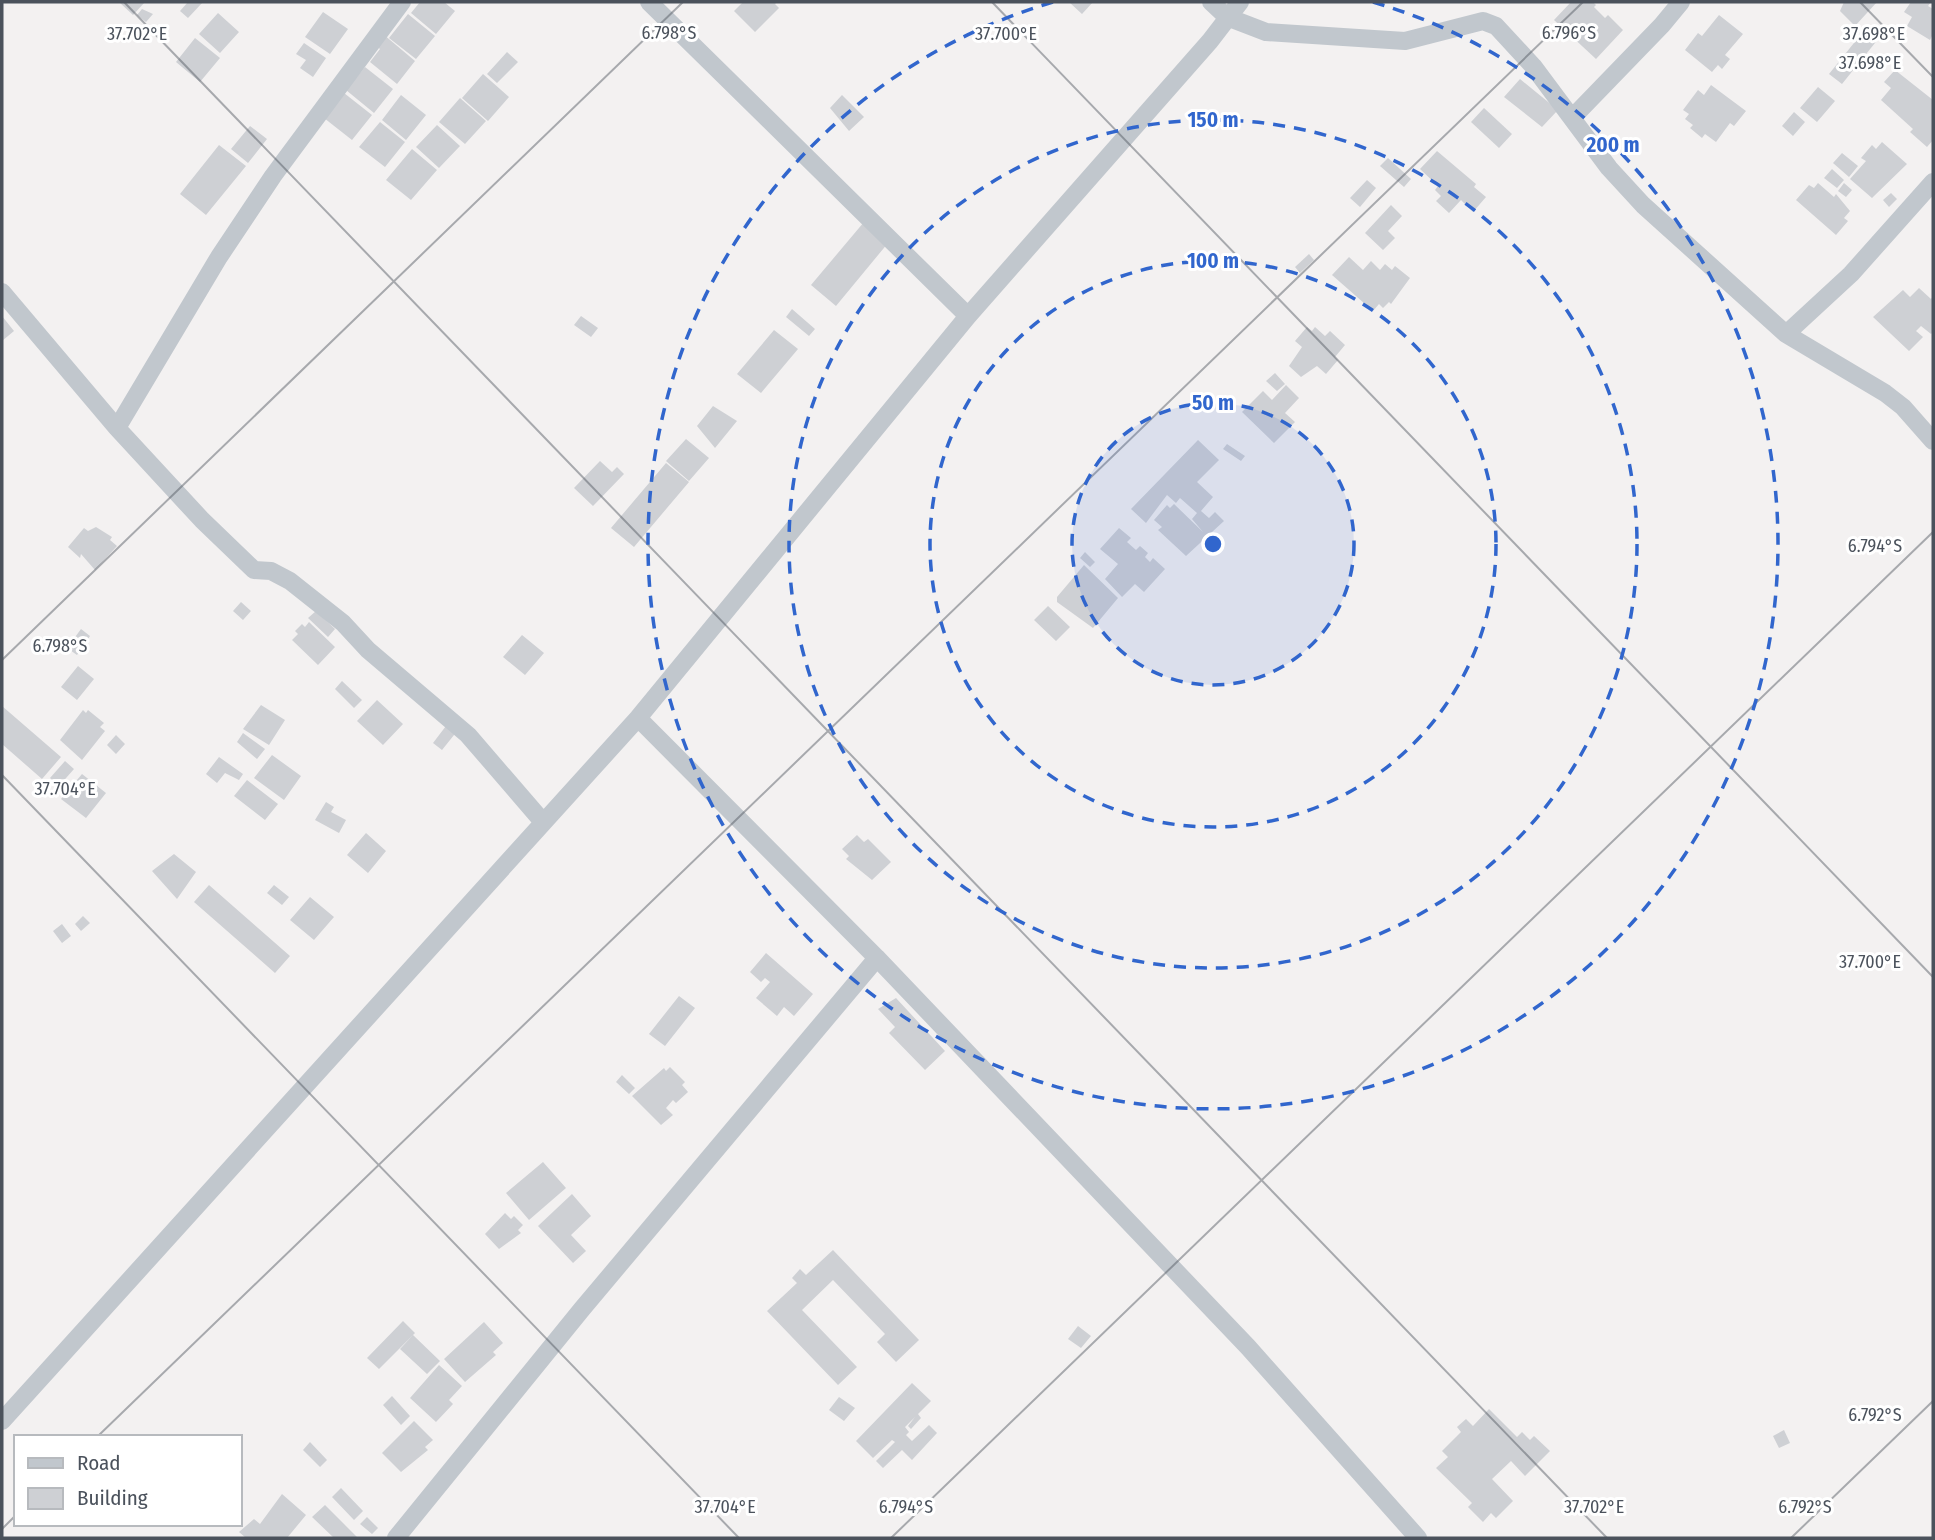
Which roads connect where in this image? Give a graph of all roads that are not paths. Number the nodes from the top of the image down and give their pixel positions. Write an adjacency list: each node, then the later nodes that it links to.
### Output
1 (402, 2): 12 (street)
2 (649, 2): 10 (street)
3 (1212, 2): 6 (street)
4 (1240, 2): 6 (street)
5 (1681, 2): 7 (street)
6 (1227, 17): 7 (street); 10 (street)
7 (1573, 117): 11 (street)
8 (1933, 181): 11 (street)
9 (2, 292): 12 (street)
10 (968, 316): 14 (street)
11 (1786, 334): 13 (street)
12 (117, 428): 15 (street)
13 (1933, 441)
14 (638, 718): 15 (street); 16 (street)
15 (543, 822): 17 (street)
16 (877, 958): 18 (street); 19 (street)
17 (2, 1421)
18 (396, 1538)
19 (1418, 1538)

